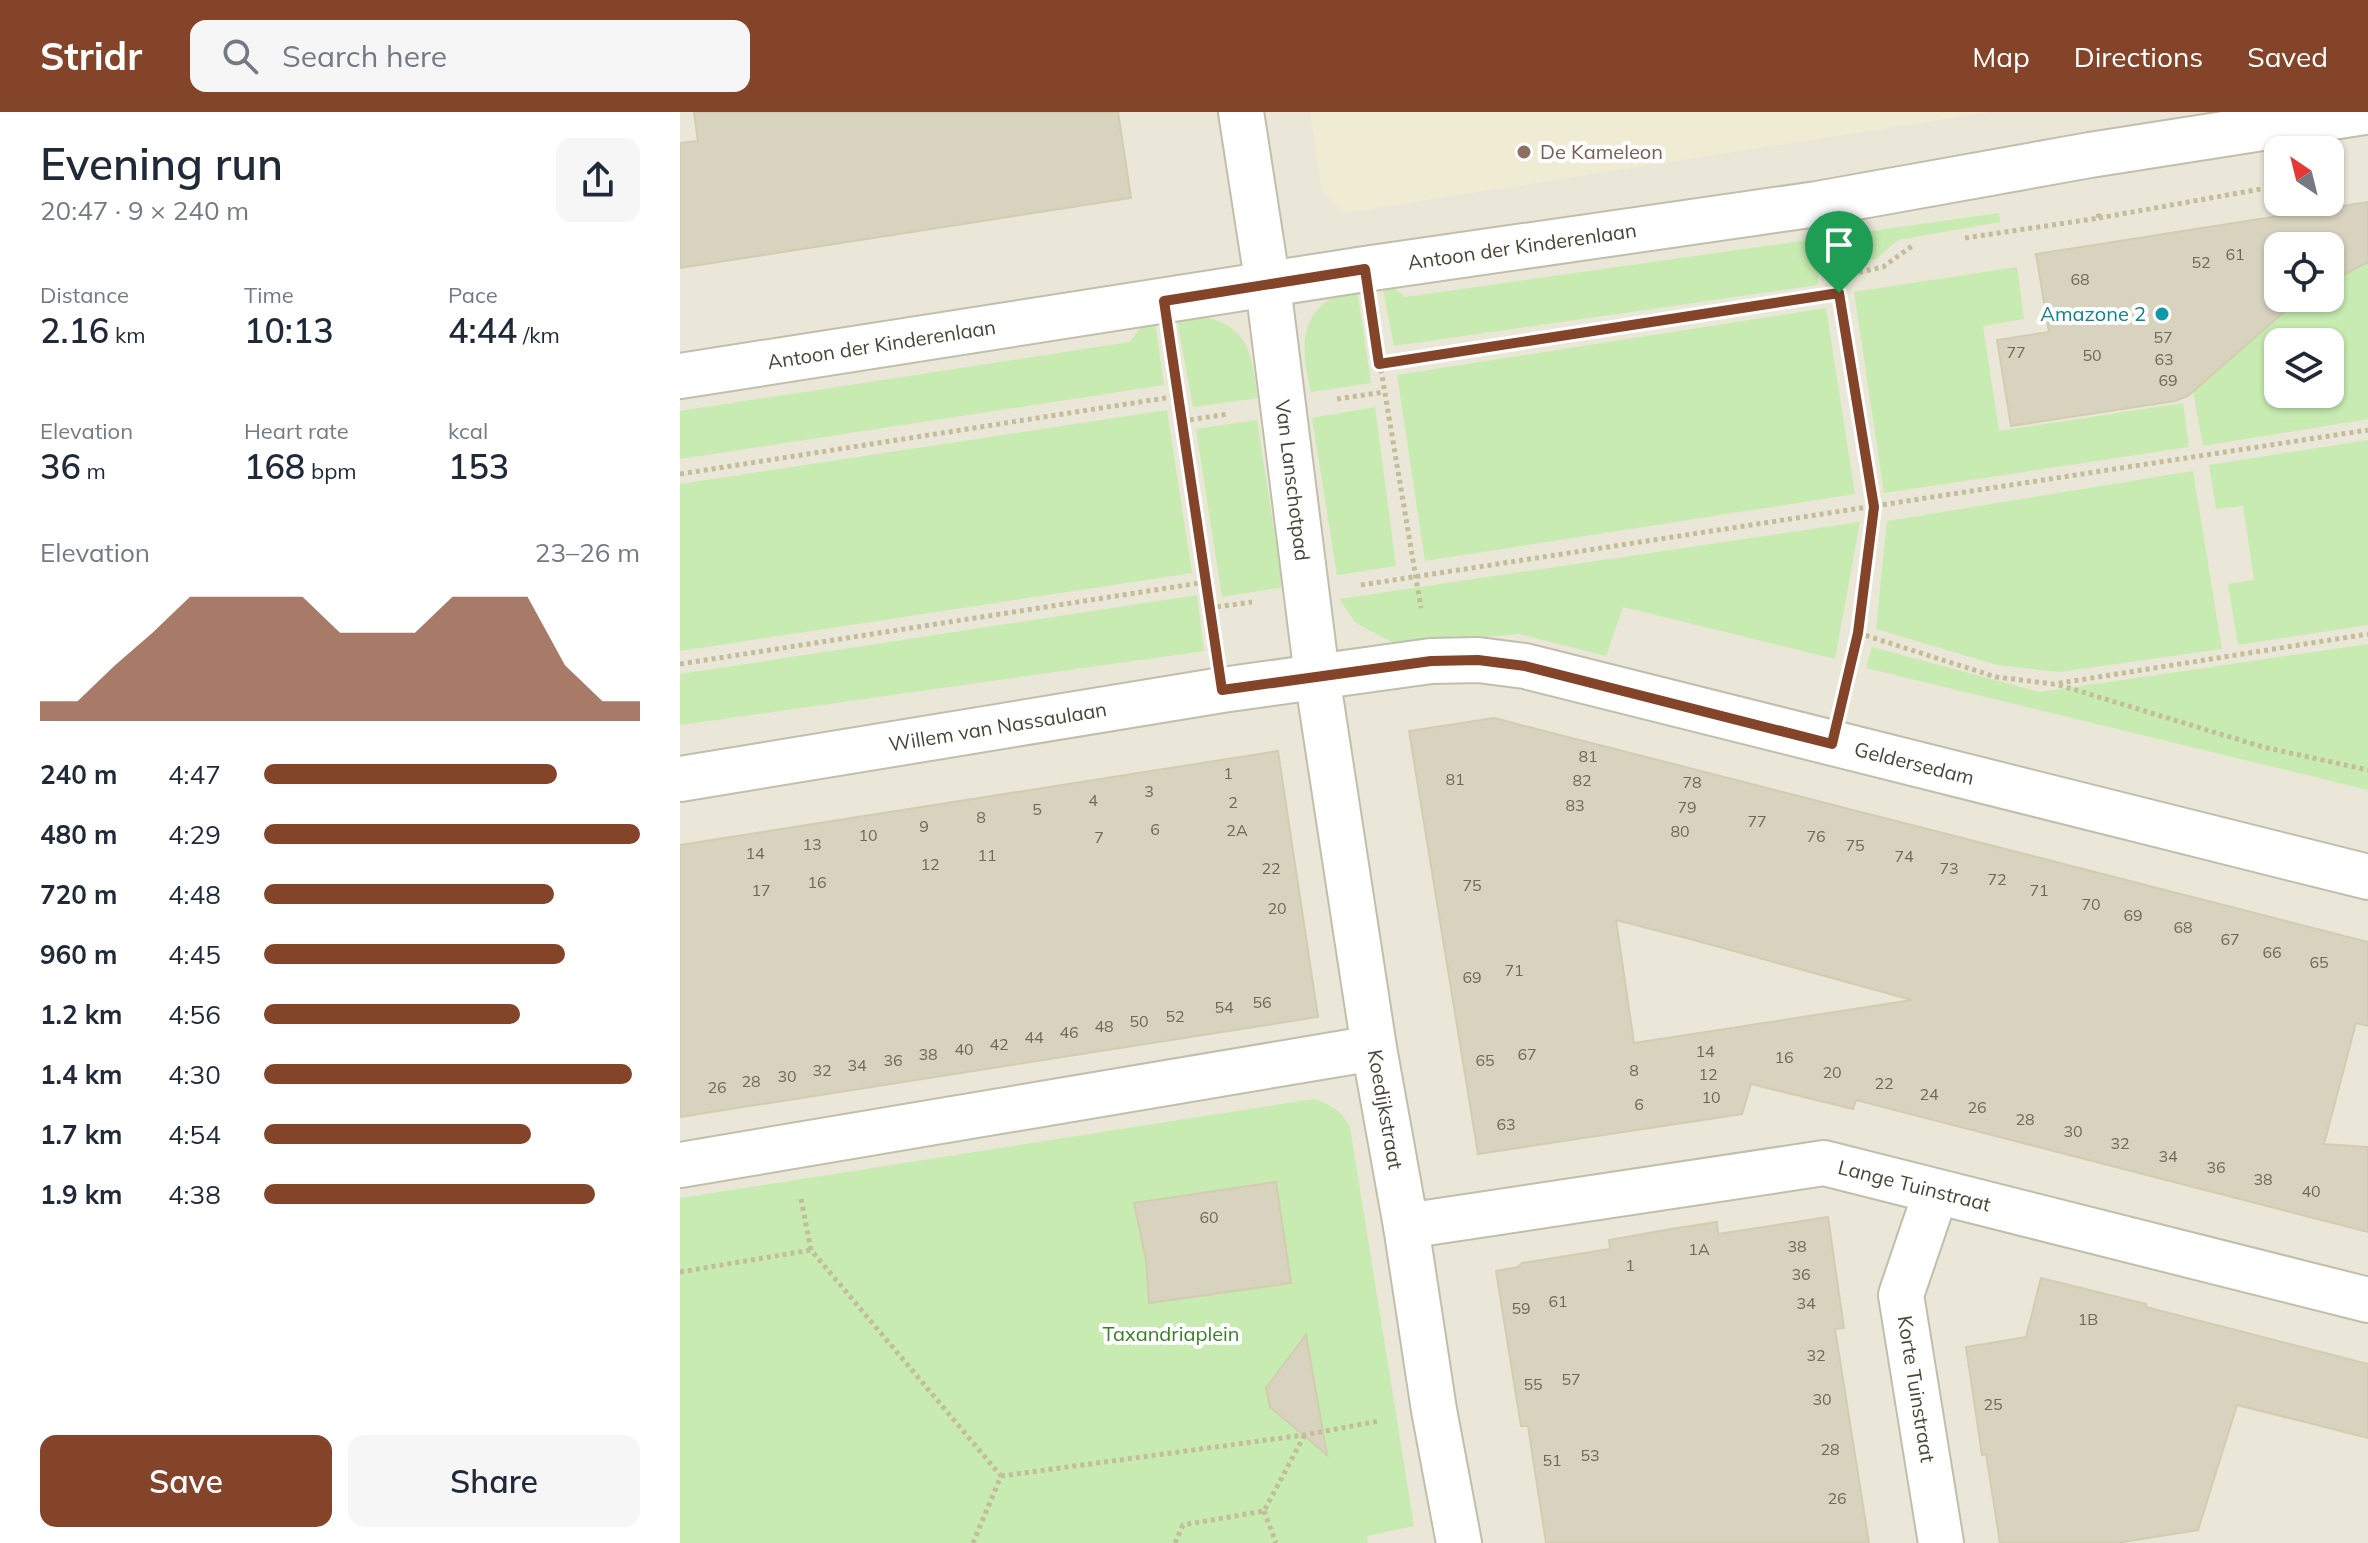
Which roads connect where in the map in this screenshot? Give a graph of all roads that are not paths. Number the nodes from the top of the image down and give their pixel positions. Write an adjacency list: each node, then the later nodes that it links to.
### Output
1 (1241, 112): 3 (street, Van Lanschotpad)
2 (2365, 112): 3 (street, Antoon der Kinderenlaan)
3 (1268, 286): 4 (street, Antoon der Kinderenlaan); 5 (street, Van Lanschotpad)
4 (680, 376)
5 (1317, 676): 6 (street, Willem van Nassaulaan); 7 (street, Geldersedam); 8 (street, Koedijkstraat)
6 (680, 779)
7 (2368, 877)
8 (1374, 1048): 9 (street); 11 (street, Koedijkstraat)
9 (680, 1165)
10 (1936, 1192): 11 (street, Lange Tuinstraat); 12 (street, Lange Tuinstraat); 14 (street, Korte Tuinstraat)
11 (1406, 1226): 13 (street, Koedijkstraat)
12 (2368, 1300)
13 (1459, 1543)
14 (1941, 1543)

